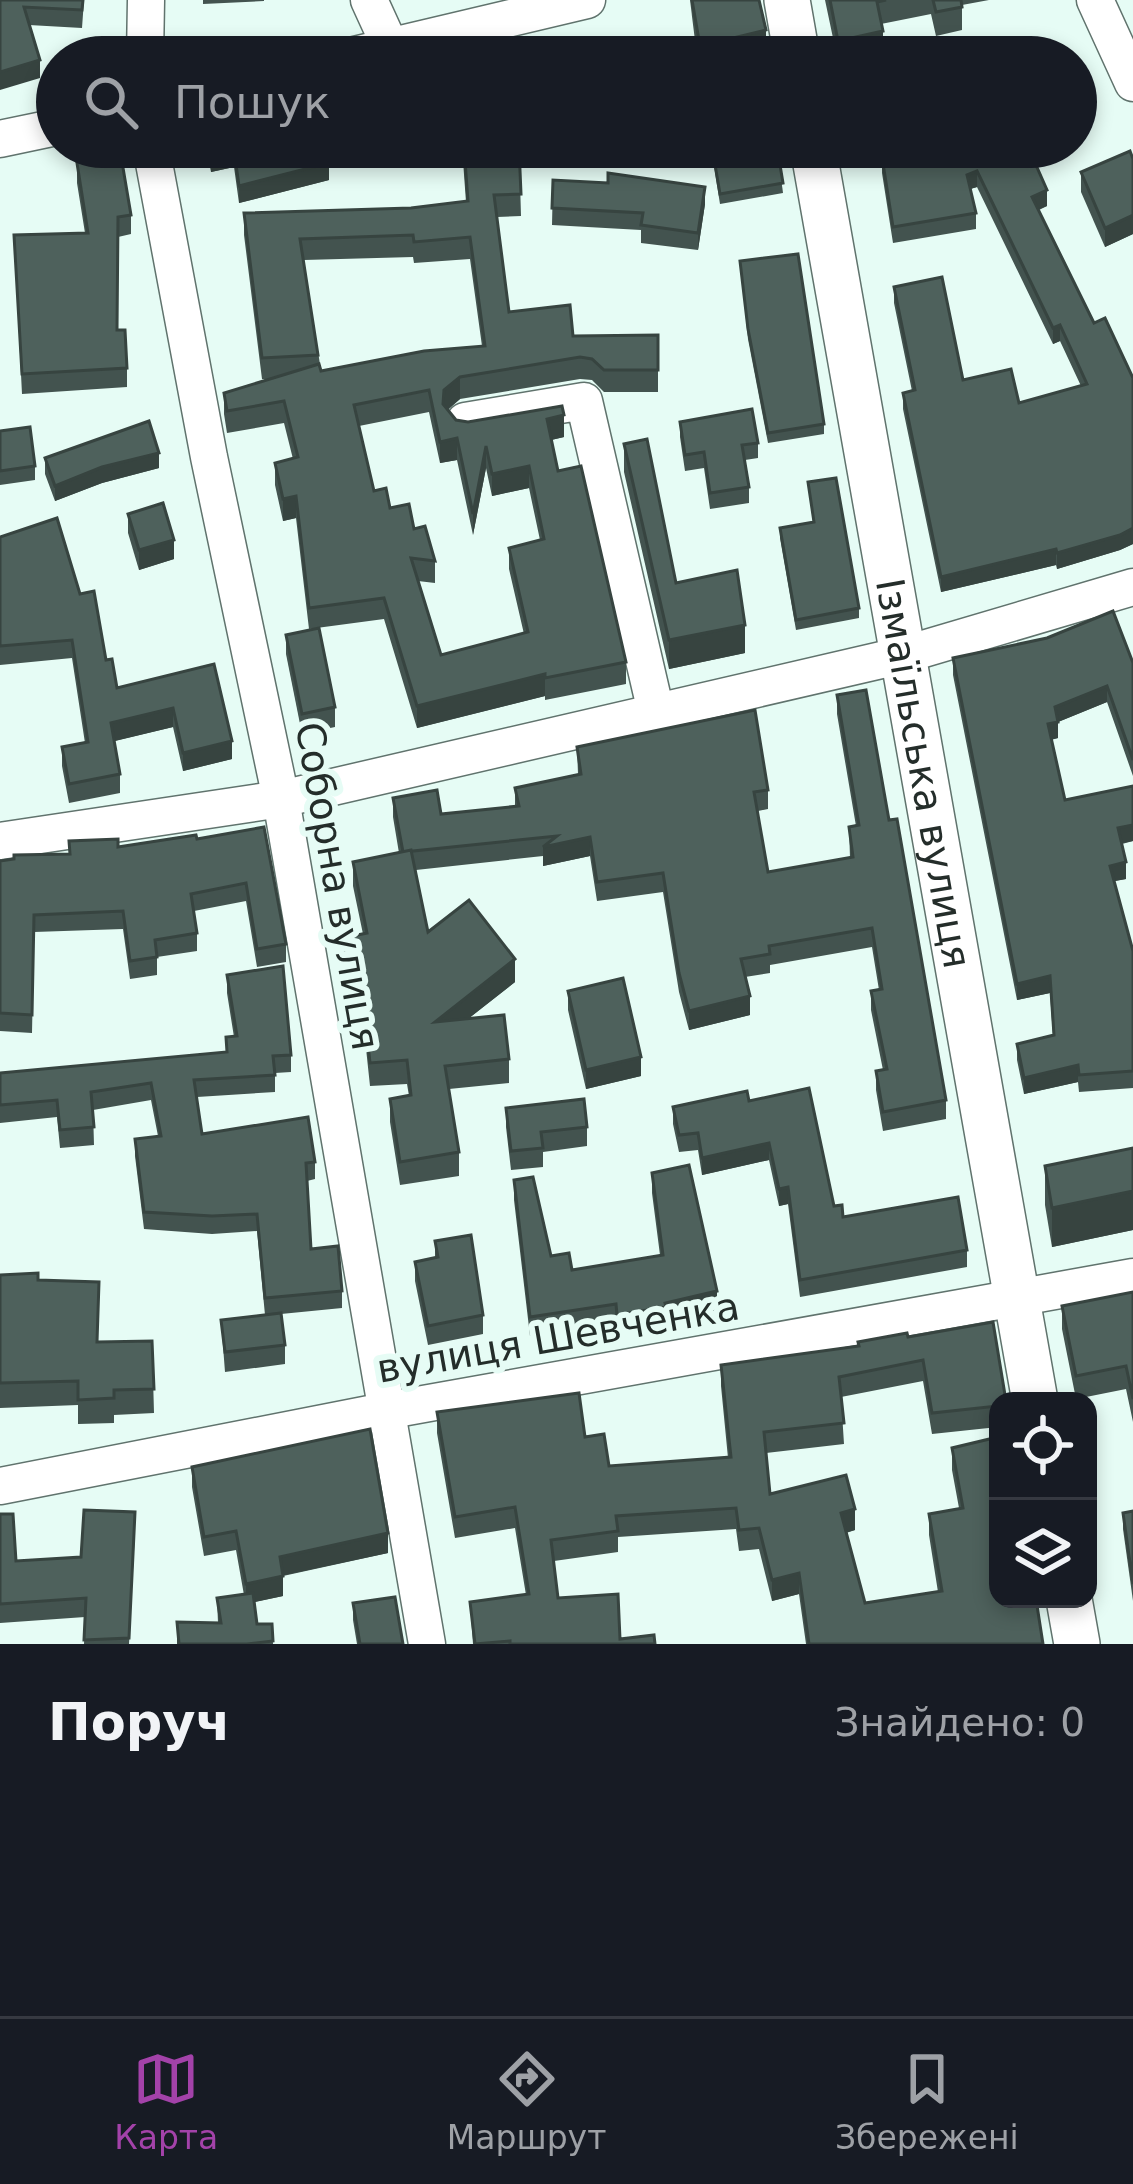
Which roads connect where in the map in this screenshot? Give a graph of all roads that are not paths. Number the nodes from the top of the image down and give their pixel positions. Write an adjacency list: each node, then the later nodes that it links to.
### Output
1 (146, 0): 6 (street)
2 (369, 0): 7 (street)
3 (587, 0): 8 (street)
4 (787, 0): 9 (main road)
5 (1095, 0): 10 (street)
6 (145, 36)
7 (385, 36)
8 (433, 36)
9 (793, 36)
10 (1133, 82)
11 (36, 131): 12 (street)
12 (0, 139)
13 (155, 168): 19 (street, Соборна вулиця)
14 (817, 168): 17 (main road, Ізмаїльська вулиця)
15 (465, 421): 18 (street)
16 (1133, 587): 17 (street)
17 (903, 655): 18 (street); 22 (main road, Ізмаїльська вулиця)
18 (656, 712): 19 (street)
19 (281, 799): 20 (street); 24 (street, Соборна вулиця)
20 (0, 841)
21 (1133, 1277): 22 (street, вулиця Шевченка)
22 (1017, 1297): 23 (main road, Ізмаїльська вулиця); 24 (street, вулиця Шевченка)
23 (1033, 1392)
24 (389, 1410): 25 (street, вулиця Шевченка); 27 (street, Соборна вулиця)
25 (0, 1486)
26 (1071, 1608): 28 (main road)
27 (428, 1644)
28 (1077, 1644)

